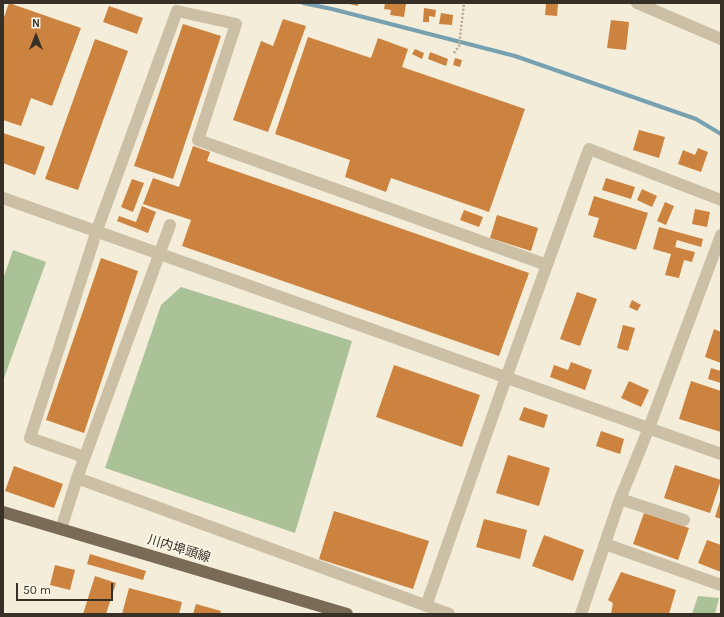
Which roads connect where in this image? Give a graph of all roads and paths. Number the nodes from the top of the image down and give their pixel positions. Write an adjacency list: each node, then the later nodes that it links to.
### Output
1 (464, 3): 4 (path)
2 (637, 3): 3 (street)
3 (721, 39)
4 (454, 53)
5 (3, 198): 8 (street)
6 (721, 200): 11 (street)
7 (170, 225): 10 (street)
8 (97, 230): 10 (street); 11 (street); 15 (street)
9 (721, 235): 13 (street)
10 (159, 253): 12 (street); 15 (street)
11 (547, 264): 12 (street)
12 (506, 378): 13 (street); 23 (street)
13 (649, 428): 14 (street); 17 (street)
14 (721, 454)
15 (84, 457): 16 (street)
16 (77, 478): 20 (street); 23 (street)
17 (620, 499): 19 (street); 21 (street)
18 (3, 512): 20 (main road, 川内埠頭線)
19 (684, 520)
20 (61, 528): 24 (main road, 川内埠頭線)
21 (605, 544): 22 (street); 26 (street)
22 (721, 585)
23 (426, 606): 25 (street)
24 (347, 614)
25 (448, 614)
26 (581, 614)

